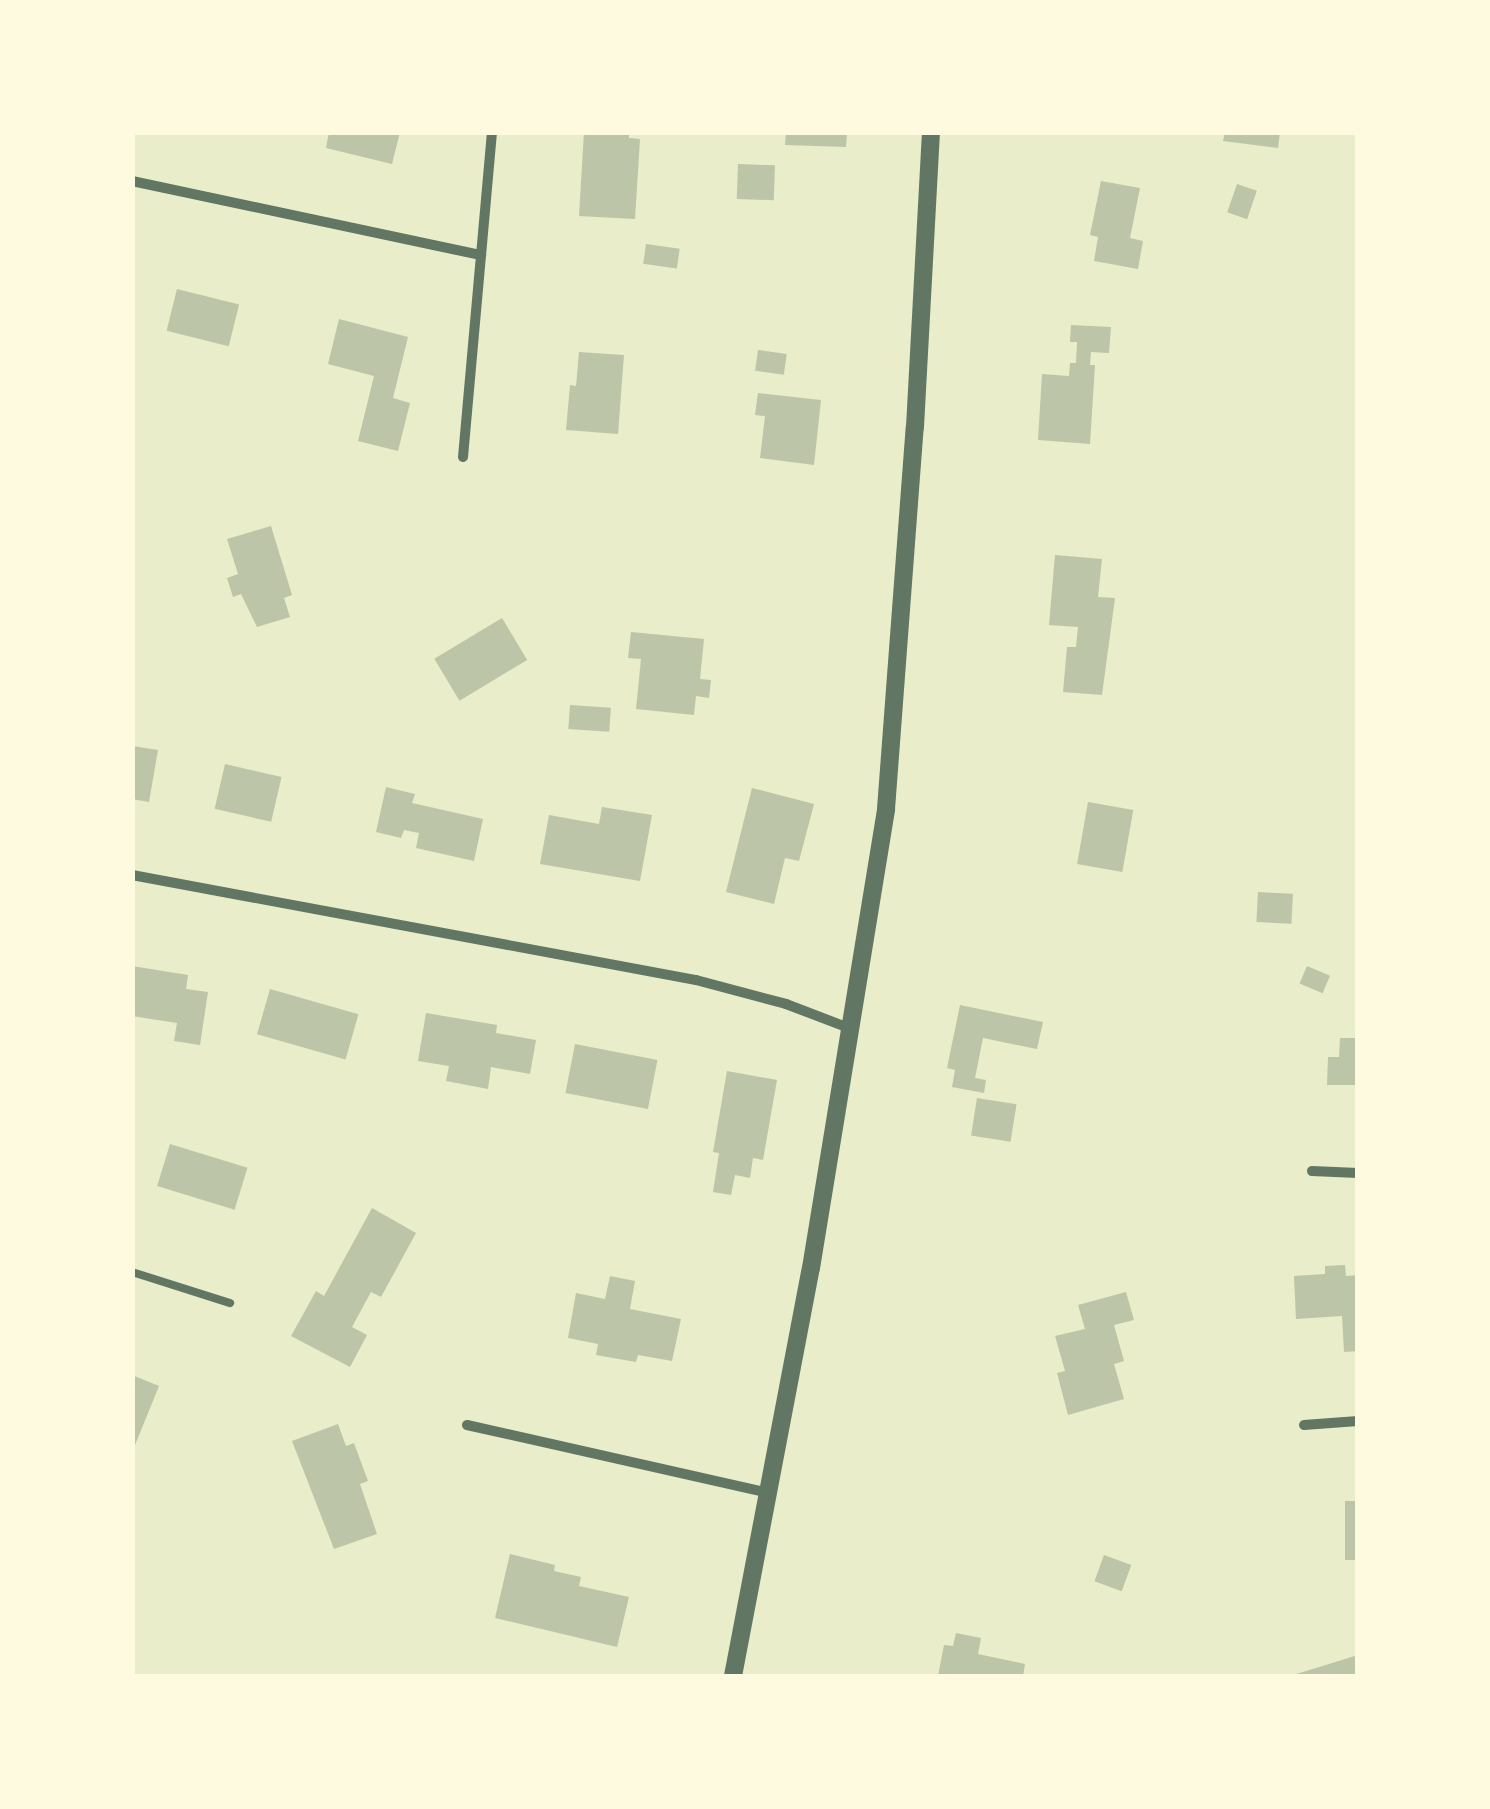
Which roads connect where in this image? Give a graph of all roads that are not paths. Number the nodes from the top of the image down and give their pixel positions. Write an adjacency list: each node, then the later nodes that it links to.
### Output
1 (492, 132): 4 (street)
2 (931, 132): 7 (street)
3 (132, 182): 4 (street)
4 (481, 255): 5 (street)
5 (463, 457)
6 (132, 875): 7 (street)
7 (849, 1028): 15 (street)
8 (1312, 1171): 9 (street)
9 (1358, 1173)
10 (132, 1272): 11 (lane)
11 (230, 1303)
12 (1358, 1421): 14 (street)
13 (467, 1424): 15 (street)
14 (1304, 1425)
15 (770, 1494): 16 (street)
16 (734, 1676)

